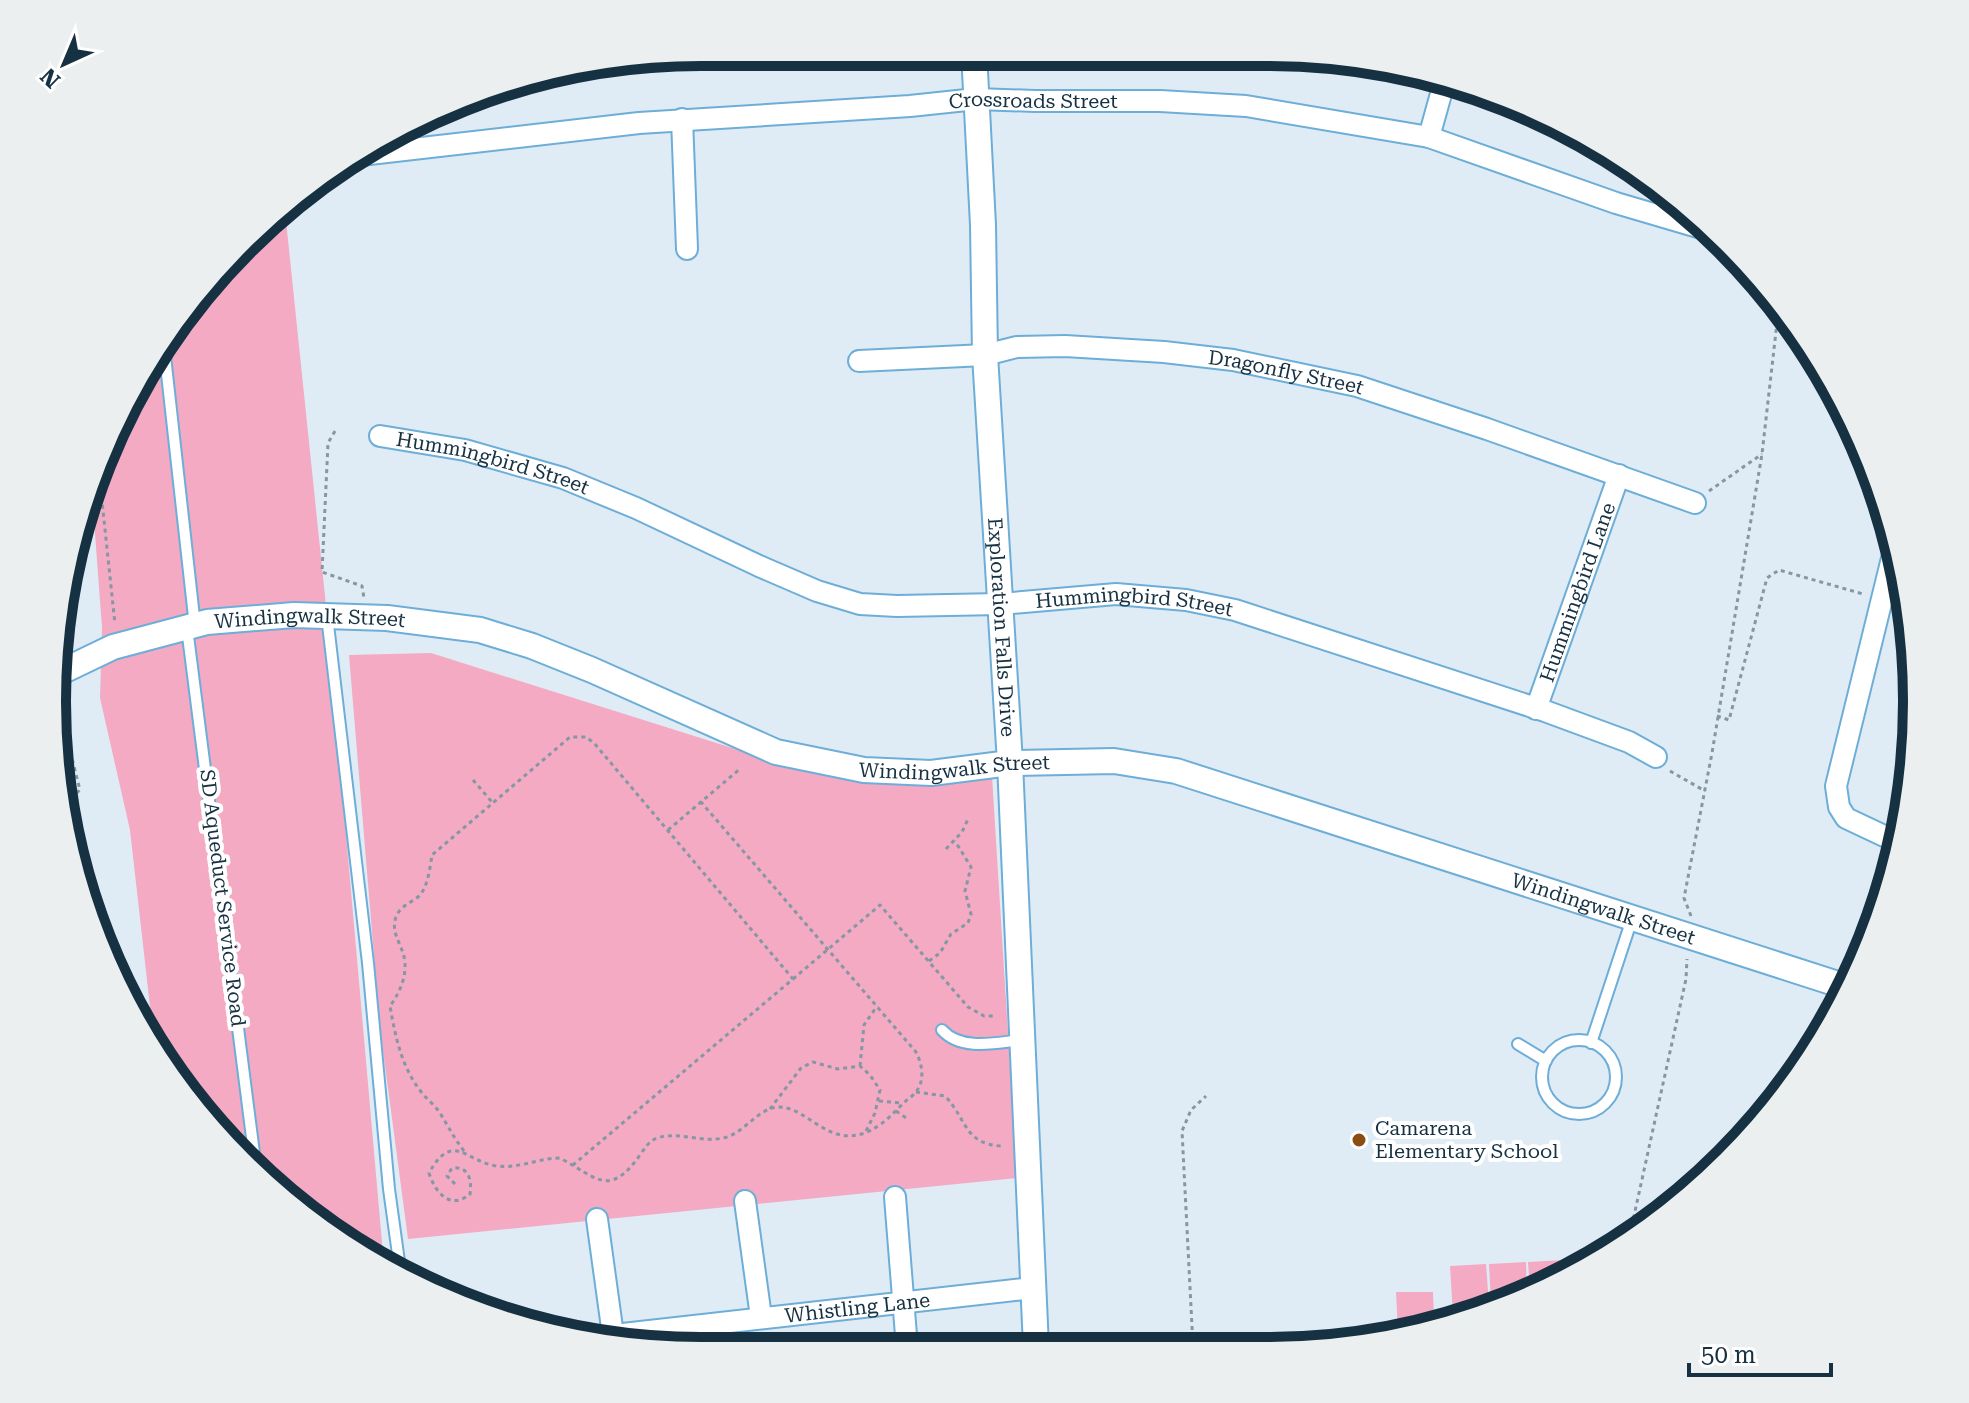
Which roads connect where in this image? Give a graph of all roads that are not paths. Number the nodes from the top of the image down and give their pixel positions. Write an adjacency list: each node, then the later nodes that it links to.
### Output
1 (975, 66): 3 (street, Exploration Falls Drive)
2 (1442, 91): 5 (street)
3 (976, 99): 4 (street, Crossroads Street); 5 (street, Crossroads Street); 9 (street, Exploration Falls Drive)
4 (682, 119): 6 (street, Crossroads Street); 8 (street)
5 (1429, 137): 7 (street, Crossroads Street)
6 (381, 153)
7 (1687, 224)
8 (687, 249)
9 (985, 355): 11 (street, Dragonfly Street); 13 (street, Dragonfly Street); 16 (street, Exploration Falls Drive)
10 (165, 361): 18 (lane, SD Aqueduct Service Road)
11 (859, 361)
12 (380, 436): 16 (street, Hummingbird Street)
13 (1619, 475): 14 (street, Dragonfly Street); 20 (street, Hummingbird Lane)
14 (1695, 503)
15 (1889, 570): 23 (street)
16 (1000, 604): 20 (street, Hummingbird Street); 22 (street, Exploration Falls Drive)
17 (327, 616): 18 (street, Windingwalk Street); 22 (street, Windingwalk Street); 35 (lane)
18 (191, 627): 19 (street, Windingwalk Street); 31 (lane, SD Aqueduct Service Road)
19 (67, 669)
20 (1536, 709): 21 (street, Hummingbird Street)
21 (1656, 757)
22 (1010, 763): 24 (street, Windingwalk Street); 27 (street, Exploration Falls Drive)
23 (1888, 838)
24 (1632, 918): 25 (street, Windingwalk Street); 28 (lane)
25 (1837, 984)
26 (942, 1030): 27 (lane)
27 (1023, 1040): 36 (street, Exploration Falls Drive)
28 (1591, 1043): 30 (lane); 30 (lane)
29 (1518, 1044): 30 (lane)
30 (1546, 1061)
31 (254, 1153)
32 (895, 1197): 37 (street)
33 (745, 1201): 38 (street)
34 (597, 1219): 39 (street)
35 (399, 1260)
36 (1033, 1288): 37 (street, Whistling Lane); 42 (street, Exploration Falls Drive)
37 (903, 1301): 38 (street, Whistling Lane); 41 (street)
38 (761, 1317): 40 (street, Whistling Lane)
39 (612, 1331)
40 (668, 1336)
41 (906, 1337)
42 (1035, 1337)

